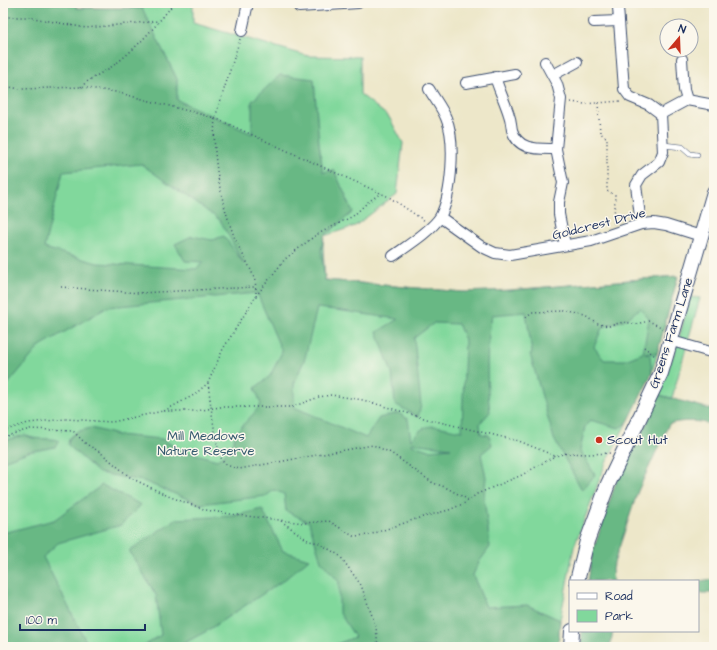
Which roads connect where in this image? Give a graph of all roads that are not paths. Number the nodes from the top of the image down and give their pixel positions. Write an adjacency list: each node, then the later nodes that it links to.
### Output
1 (248, 3): 7 (street)
2 (358, 3): 3 (street)
3 (299, 7)
4 (618, 7): 5 (street)
5 (618, 21): 6 (street); 18 (street)
6 (594, 22)
7 (242, 31)
8 (682, 59): 16 (street)
9 (545, 62): 12 (street)
10 (577, 62): 12 (street)
11 (516, 74): 13 (street)
12 (552, 75): 20 (street)
13 (495, 77): 14 (street); 20 (street)
14 (466, 83)
15 (429, 89): 23 (street)
16 (687, 100): 17 (street); 18 (street)
17 (714, 105)
18 (661, 114): 19 (street)
19 (663, 145): 21 (lane); 25 (street)
20 (556, 149): 27 (street)
21 (697, 155)
22 (714, 192): 24 (street, Greens Farm Lane)
23 (440, 217): 27 (street, Goldcrest Drive); 28 (street)
24 (710, 221): 26 (street, Greens Farm Lane)
25 (642, 224): 26 (street, Goldcrest Drive); 27 (street, Goldcrest Drive)
26 (701, 236): 29 (street, Greens Farm Lane)
27 (565, 245)
28 (393, 256)
29 (673, 336): 30 (street); 31 (street, Greens Farm Lane)
30 (714, 353)
31 (577, 580)
32 (572, 632): 33 (street)
33 (571, 647)

